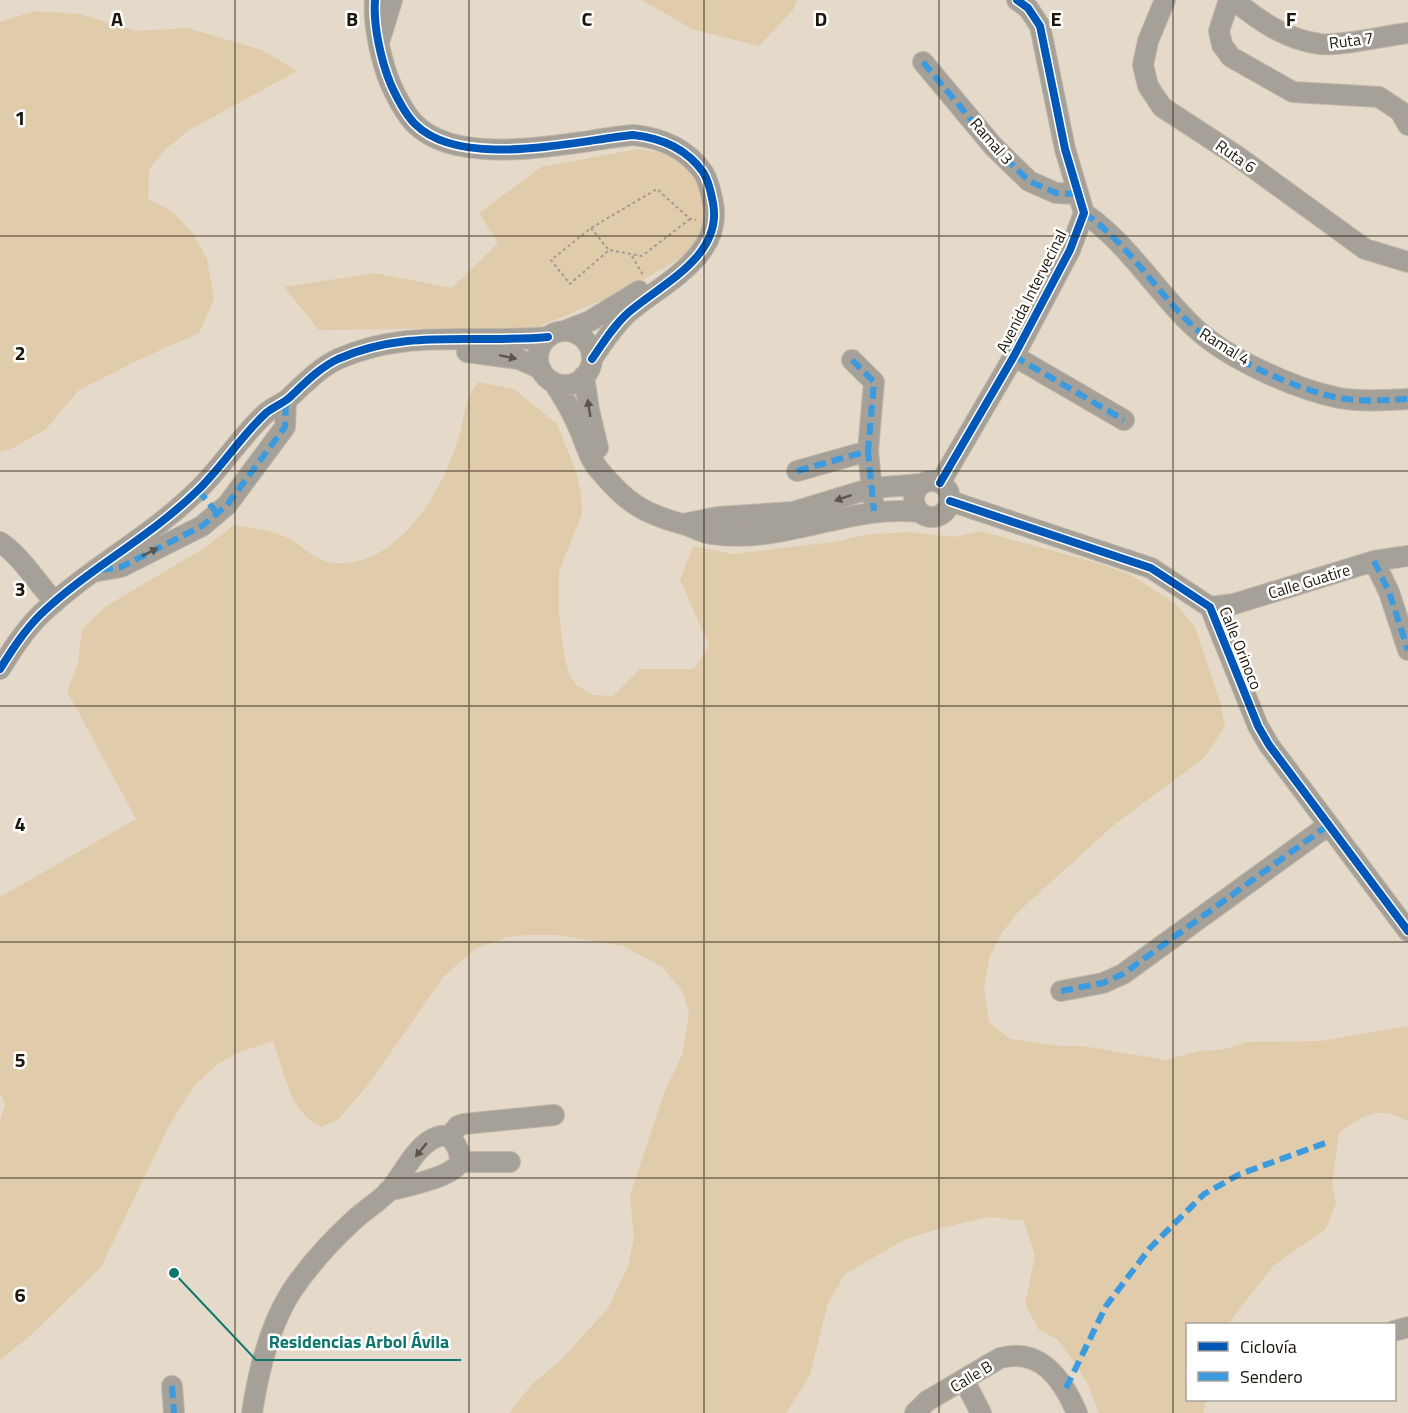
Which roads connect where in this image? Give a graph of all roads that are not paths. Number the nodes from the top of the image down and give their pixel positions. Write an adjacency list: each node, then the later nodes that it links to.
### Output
1 (375, 0): 8 (street)
2 (392, 0): 8 (street)
3 (1017, 0): 11 (street)
4 (1165, 0): 13 (street, Ruta 6)
5 (1229, 0): 10 (street)
6 (1234, 0): 7 (street, Ruta 7)
7 (1408, 33)
8 (380, 39): 14 (street)
9 (922, 62): 11 (street, Ramal 3)
10 (1408, 125)
11 (1077, 194): 12 (street)
12 (1084, 213): 17 (street, Avenida Intervecinal); 21 (street, Ramal 4)
13 (1408, 262)
14 (680, 272): 15 (street); 19 (street)
15 (556, 334): 16 (street); 19 (street); 20 (street)
16 (388, 342): 20 (street, one-way to 20); 22 (street)
17 (1014, 356): 23 (street); 27 (street, Avenida Intervecinal)
18 (852, 360): 24 (street)
19 (588, 368): 20 (street); 26 (street, one-way to 19)
20 (547, 376): 26 (street)
21 (1408, 399)
22 (286, 401): 29 (street); 33 (street)
23 (1125, 420)
24 (868, 451): 25 (street); 28 (street)
25 (797, 471)
26 (608, 479): 35 (street)
27 (930, 484): 28 (street); 30 (street); 32 (street)
28 (872, 488): 31 (street); 34 (street, one-way to 34)
29 (198, 490): 33 (street); 40 (street)
30 (950, 501): 32 (street); 42 (street, Calle Orinoco)
31 (874, 511): 32 (street); 36 (street)
32 (919, 512)
33 (217, 513): 40 (street, one-way to 33)
34 (751, 514): 35 (street); 36 (street)
35 (684, 524): 36 (street)
36 (752, 534)
37 (0, 542): 41 (street)
38 (1408, 556): 39 (street, Calle Guatire)
39 (1374, 561): 42 (street, Calle Guatire); 43 (street)
40 (95, 571): 41 (street)
41 (59, 599): 44 (street)
42 (1210, 607): 45 (street, Calle Orinoco)
43 (1408, 650)
44 (0, 669)
45 (1327, 826): 46 (street, Calle Orinoco); 47 (street)
46 (1408, 931)
47 (1061, 991)
48 (554, 1115): 49 (street)
49 (449, 1137): 50 (street); 52 (street, one-way to 52)
50 (460, 1162): 51 (street); 52 (street)
51 (510, 1162)
52 (388, 1191): 56 (street)
53 (964, 1380): 57 (street, Calle B); 58 (street); 59 (street, Calle B)
54 (172, 1386): 55 (street)
55 (174, 1413)
56 (252, 1413)
57 (915, 1413)
58 (981, 1413)
59 (1077, 1413)

